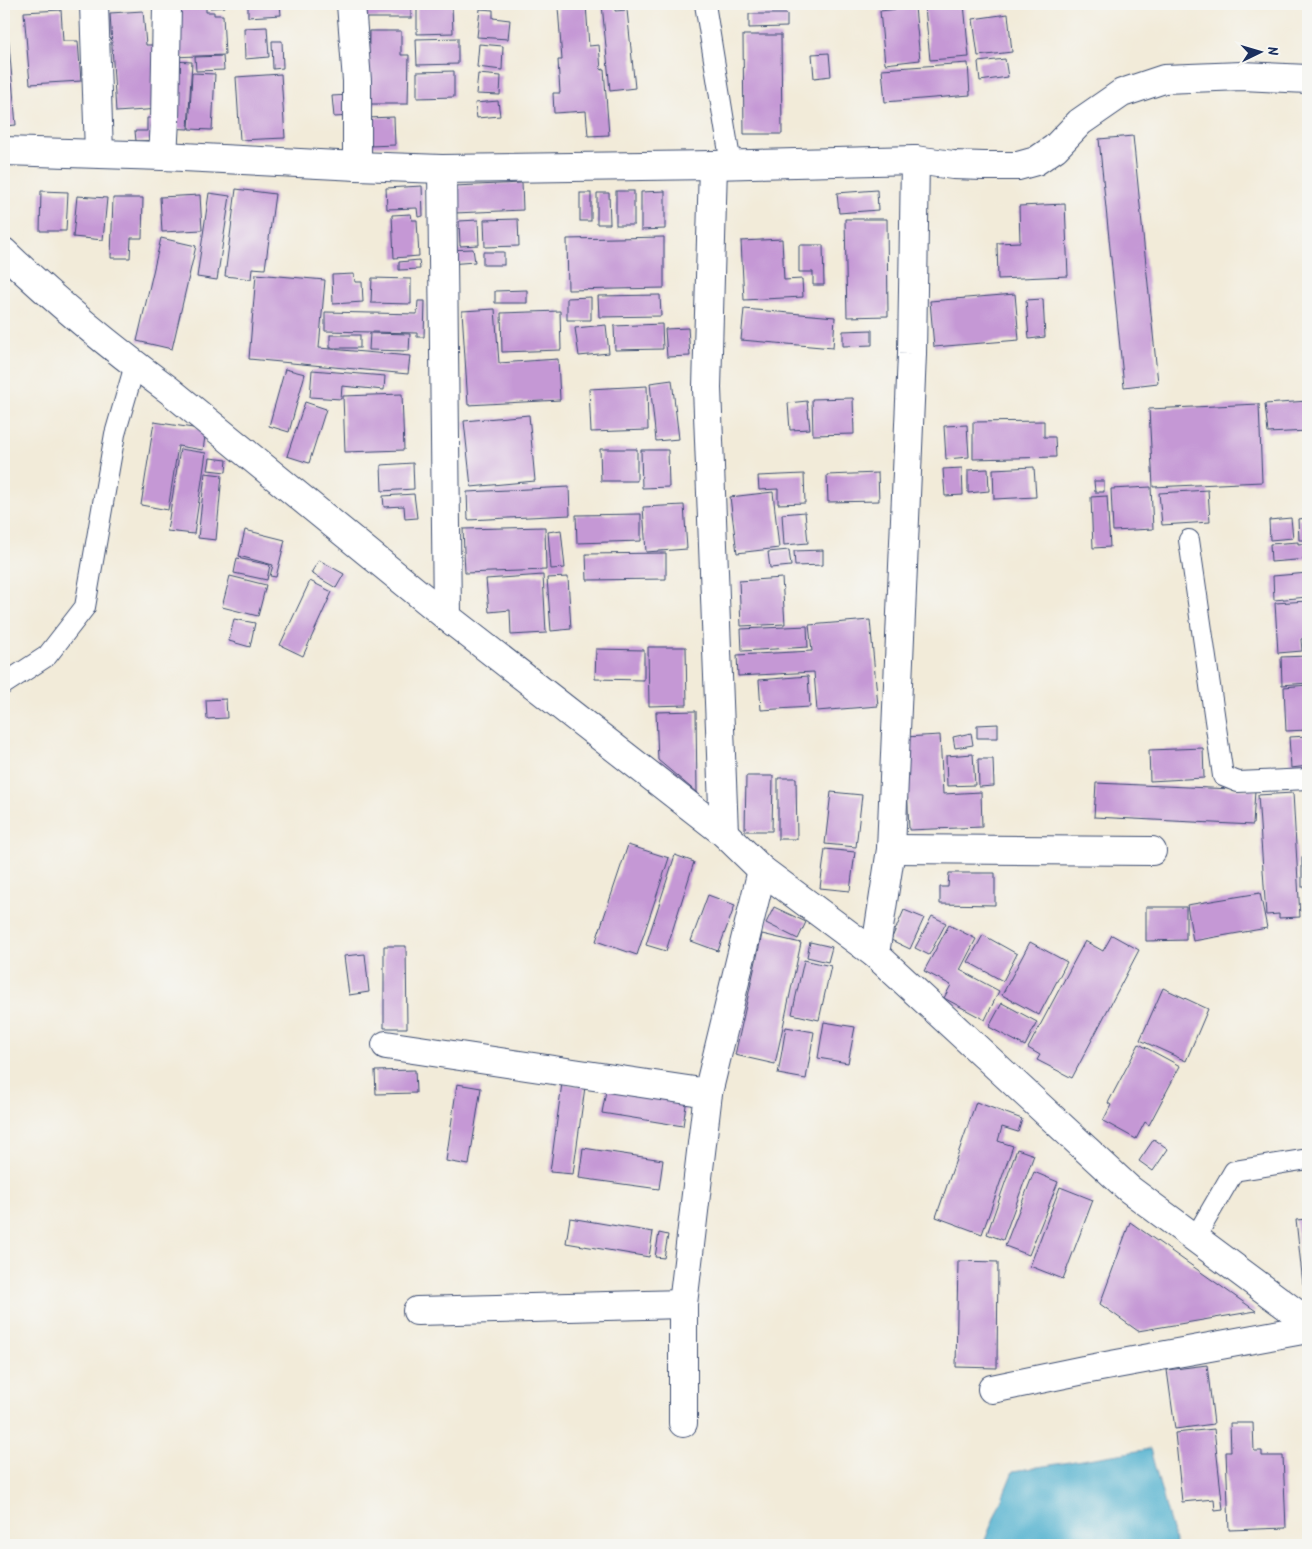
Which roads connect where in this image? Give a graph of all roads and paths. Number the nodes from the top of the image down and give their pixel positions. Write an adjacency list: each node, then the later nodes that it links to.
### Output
1 (94, 4): 7 (street)
2 (167, 4): 8 (street)
3 (351, 4): 11 (street)
4 (705, 4): 10 (lane)
5 (1308, 79): 9 (street)
6 (4, 151): 7 (street)
7 (99, 153): 8 (street)
8 (163, 156): 11 (street)
9 (915, 160): 10 (street); 20 (street)
10 (722, 165): 12 (street); 19 (street)
11 (357, 166): 12 (street)
12 (442, 169): 16 (street)
13 (4, 252): 14 (street)
14 (135, 365): 16 (street); 17 (lane)
15 (1189, 540): 18 (lane)
16 (447, 617): 19 (street)
17 (4, 684)
18 (1308, 779)
19 (724, 833): 22 (street)
20 (891, 849): 21 (street); 23 (street)
21 (1152, 851)
22 (762, 870): 23 (street); 25 (street)
23 (875, 954): 27 (street)
24 (386, 1045): 25 (street)
25 (708, 1093): 28 (street)
26 (1308, 1159): 27 (lane)
27 (1195, 1238): 30 (street)
28 (683, 1304): 29 (street); 33 (street)
29 (417, 1311)
30 (1308, 1322)
31 (1308, 1329): 32 (street)
32 (992, 1389)
33 (683, 1423)

